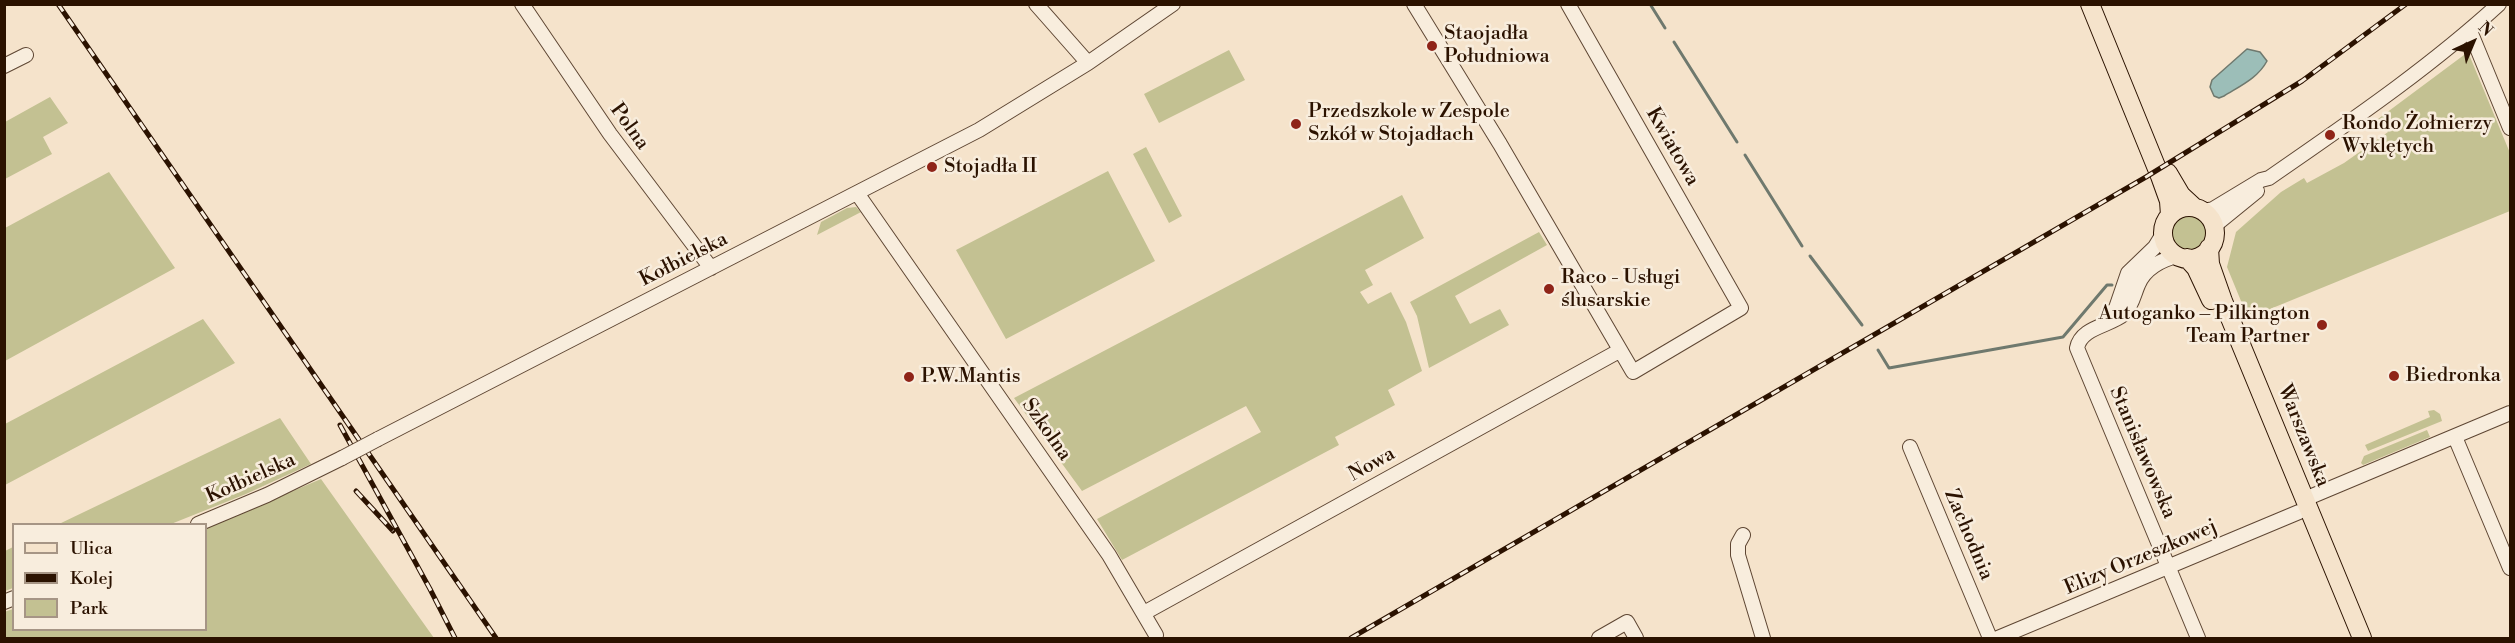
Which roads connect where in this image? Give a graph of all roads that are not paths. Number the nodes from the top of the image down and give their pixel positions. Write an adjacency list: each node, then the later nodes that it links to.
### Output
1 (522, 4): 22 (street, Polna)
2 (1036, 4): 11 (street)
3 (1173, 4): 11 (street, Kołbielska)
4 (1414, 4): 24 (street)
5 (1568, 4): 24 (street, Kwiatowa)
6 (2090, 4): 17 (main road)
7 (2099, 4): 16 (main road)
8 (2499, 4): 9 (street)
9 (2470, 31): 13 (street); 14 (street)
10 (26, 55): 12 (street)
11 (1088, 63): 15 (street, Kołbielska)
12 (4, 66)
13 (2511, 128)
14 (2269, 178): 16 (street); 18 (street)
15 (857, 192): 22 (street, Kołbielska); 33 (street, Szkolna)
16 (2198, 209): 17 (main road); 18 (main road)
17 (2170, 215): 19 (main road)
18 (2214, 226): 20 (main road)
19 (2163, 234): 21 (main road); 23 (street)
20 (2209, 248): 21 (main road); 28 (main road, Warszawska)
21 (2182, 257): 23 (street); 28 (main road, Warszawska)
22 (711, 268): 29 (street, Kołbielska, bridge)
23 (2104, 323): 31 (street, Stanisławowska)
24 (1619, 351): 33 (street, Nowa)
25 (2511, 413): 26 (street, Elizy Orzeszkowej)
26 (2455, 437): 28 (street, Elizy Orzeszkowej); 32 (street)
27 (1910, 447): 38 (street, Zachodnia)
28 (2302, 500): 31 (street, Elizy Orzeszkowej); 41 (main road, Warszawska); 42 (main road, Warszawska)
29 (203, 523)
30 (1743, 535): 37 (street)
31 (2169, 568): 39 (street, Elizy Orzeszkowej); 40 (street, Stanisławowska)
32 (2511, 568)
33 (1144, 613): 34 (street, Szkolna)
34 (1156, 635)
35 (1599, 639): 36 (street)
36 (1636, 639)
37 (1763, 639)
38 (1990, 639)
39 (1998, 639)
40 (2198, 639)
41 (2354, 639)
42 (2362, 639)

